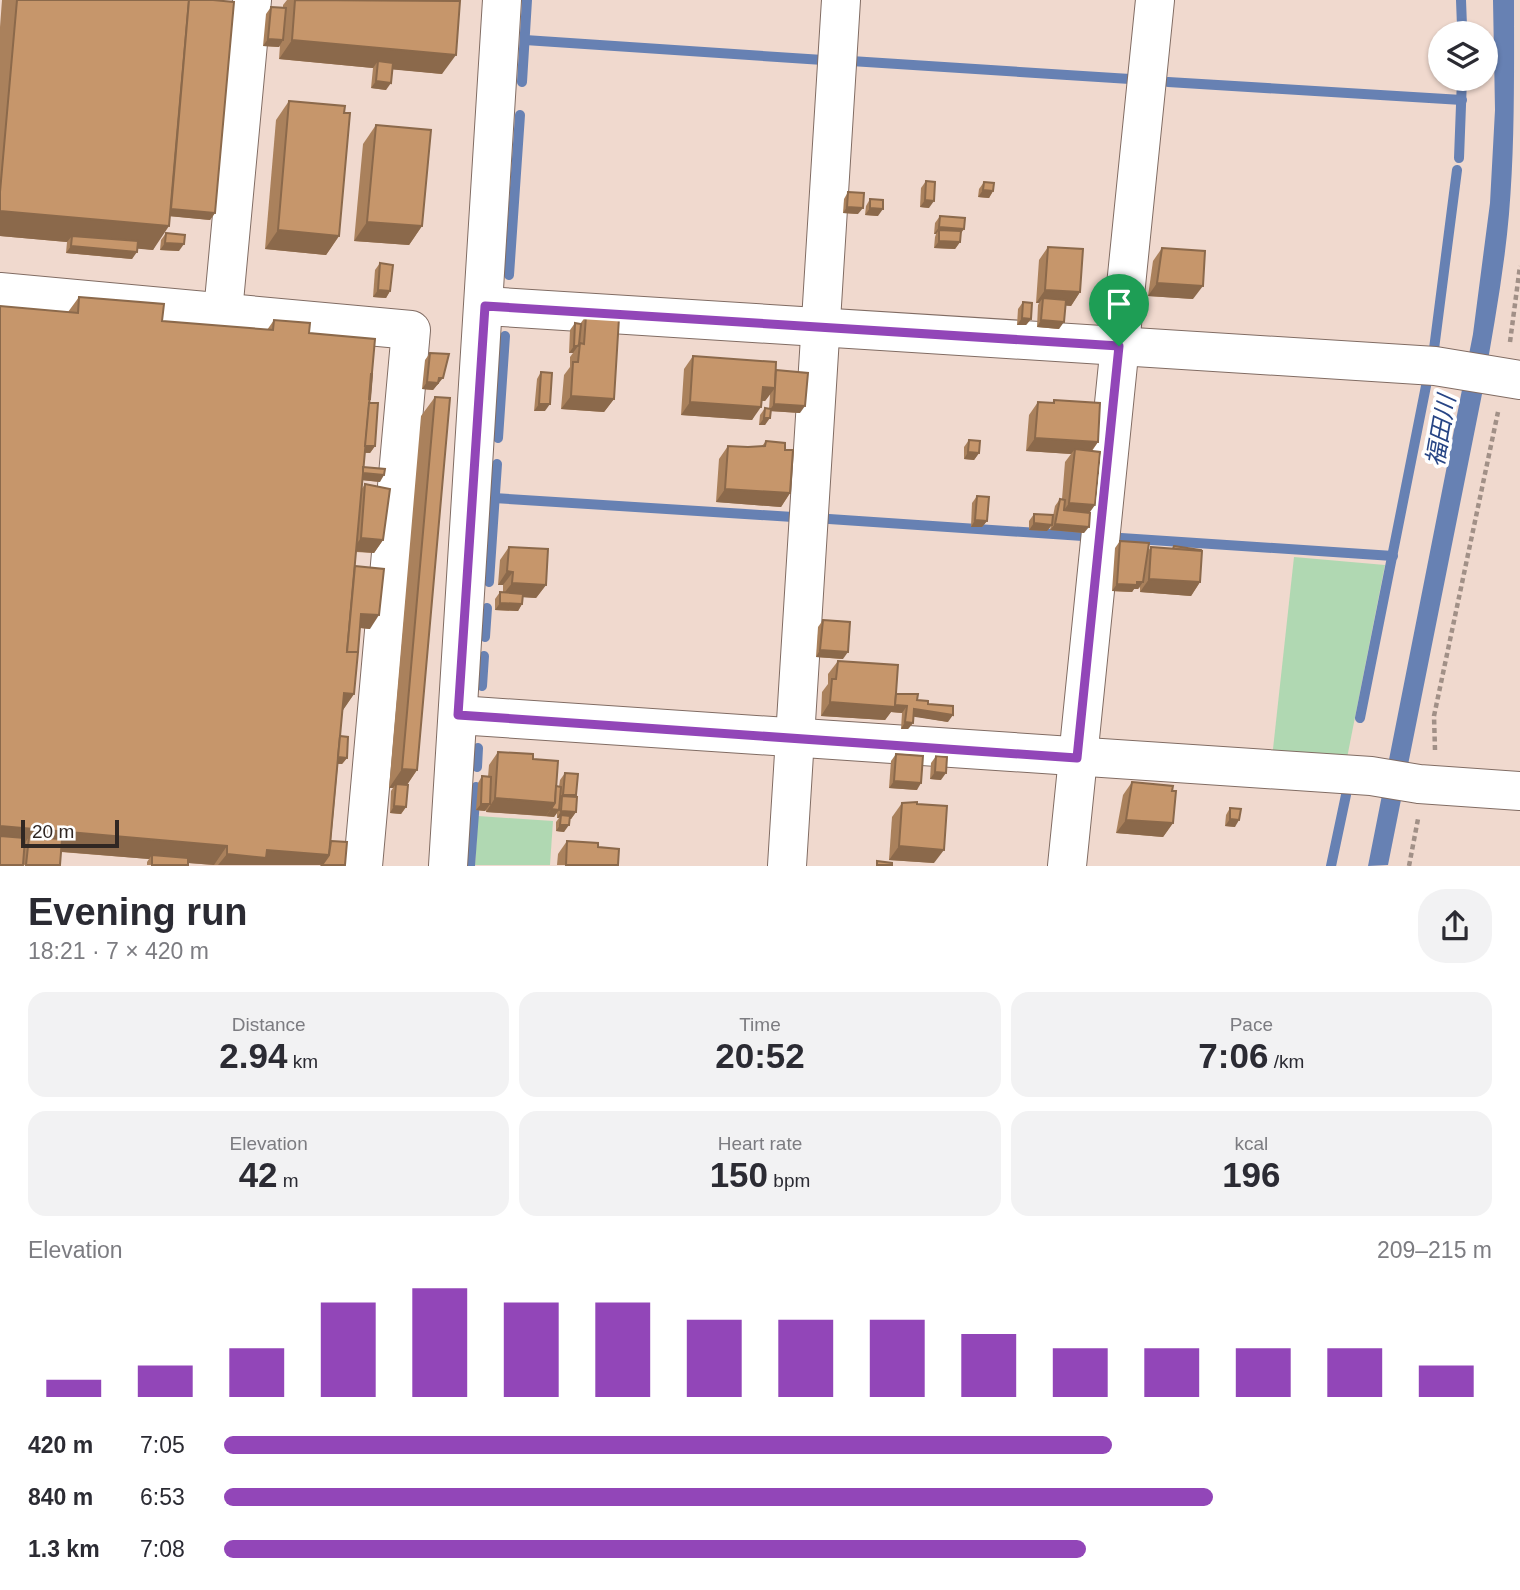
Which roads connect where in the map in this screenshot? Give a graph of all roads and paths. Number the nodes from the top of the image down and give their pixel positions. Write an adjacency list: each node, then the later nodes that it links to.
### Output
1 (252, 0): 8 (street)
2 (502, 0): 7 (street)
3 (841, 0): 9 (street)
4 (1155, 0): 10 (street)
5 (1520, 266): 11 (path)
6 (0, 292): 8 (street)
7 (485, 306): 9 (street); 12 (street)
8 (223, 312): 17 (street)
9 (821, 328): 10 (street); 13 (street)
10 (1119, 346): 11 (street); 14 (street)
11 (1508, 379): 15 (path)
12 (458, 715): 13 (street); 18 (street)
13 (795, 738): 14 (street); 19 (street)
14 (1077, 758): 15 (street); 20 (street)
15 (1427, 784): 16 (street); 21 (path)
16 (1520, 791)
17 (363, 866)
18 (448, 866)
19 (787, 866)
20 (1067, 866)
21 (1409, 866)

